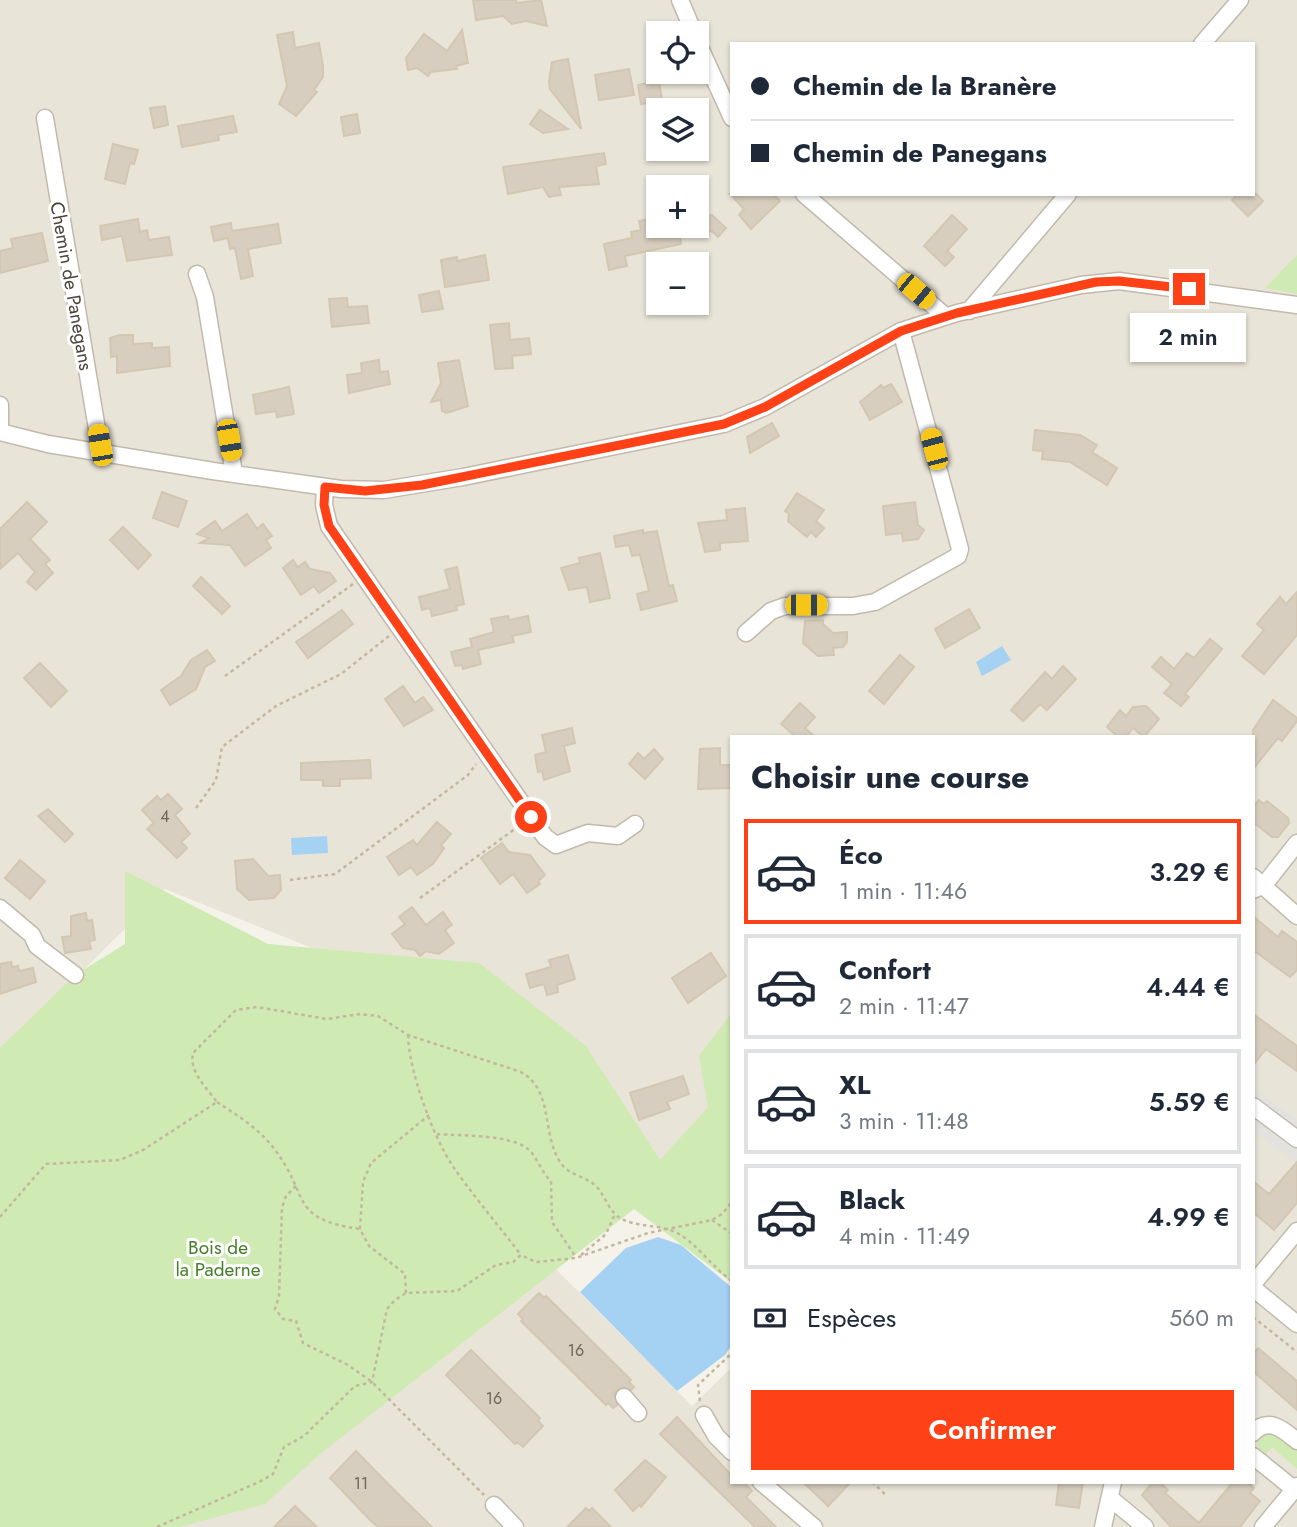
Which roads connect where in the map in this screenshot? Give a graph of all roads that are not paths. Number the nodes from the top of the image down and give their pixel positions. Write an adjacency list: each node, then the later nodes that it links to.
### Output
1 (680, 0): 3 (street)
2 (1240, 0): 4 (street)
3 (689, 21)
4 (1204, 42)
5 (709, 68): 6 (street)
6 (730, 114)
7 (45, 118): 17 (street, Chemin de Panegans)
8 (806, 196): 13 (street)
9 (1066, 196): 12 (street)
10 (197, 274): 18 (street)
11 (1297, 305): 12 (street)
12 (969, 311): 13 (street)
13 (945, 316): 14 (street)
14 (901, 331): 19 (street); 20 (street)
15 (0, 405): 16 (street)
16 (0, 432): 17 (street)
17 (101, 453): 18 (street)
18 (234, 473): 19 (street)
19 (325, 487): 21 (street)
20 (746, 633)
21 (635, 824)
22 (1297, 843): 23 (street)
23 (1257, 884): 25 (street)
24 (0, 908): 26 (street)
25 (1297, 916)
26 (75, 975)
27 (1255, 1108): 28 (street)
28 (1297, 1139)
29 (1297, 1231): 30 (street)
30 (1255, 1283)
31 (1255, 1288): 32 (street)
32 (1297, 1324)
33 (624, 1397): 34 (street)
34 (638, 1413)
35 (704, 1416): 38 (street)
36 (1255, 1431): 37 (street)
37 (1297, 1441)
38 (730, 1450)
39 (1255, 1457): 41 (street)
40 (763, 1484): 45 (street)
41 (1296, 1488): 48 (street)
42 (1112, 1490): 46 (street); 47 (street)
43 (494, 1505): 44 (street)
44 (515, 1527)
45 (814, 1527)
46 (1103, 1527)
47 (1145, 1527)
48 (1262, 1527)

